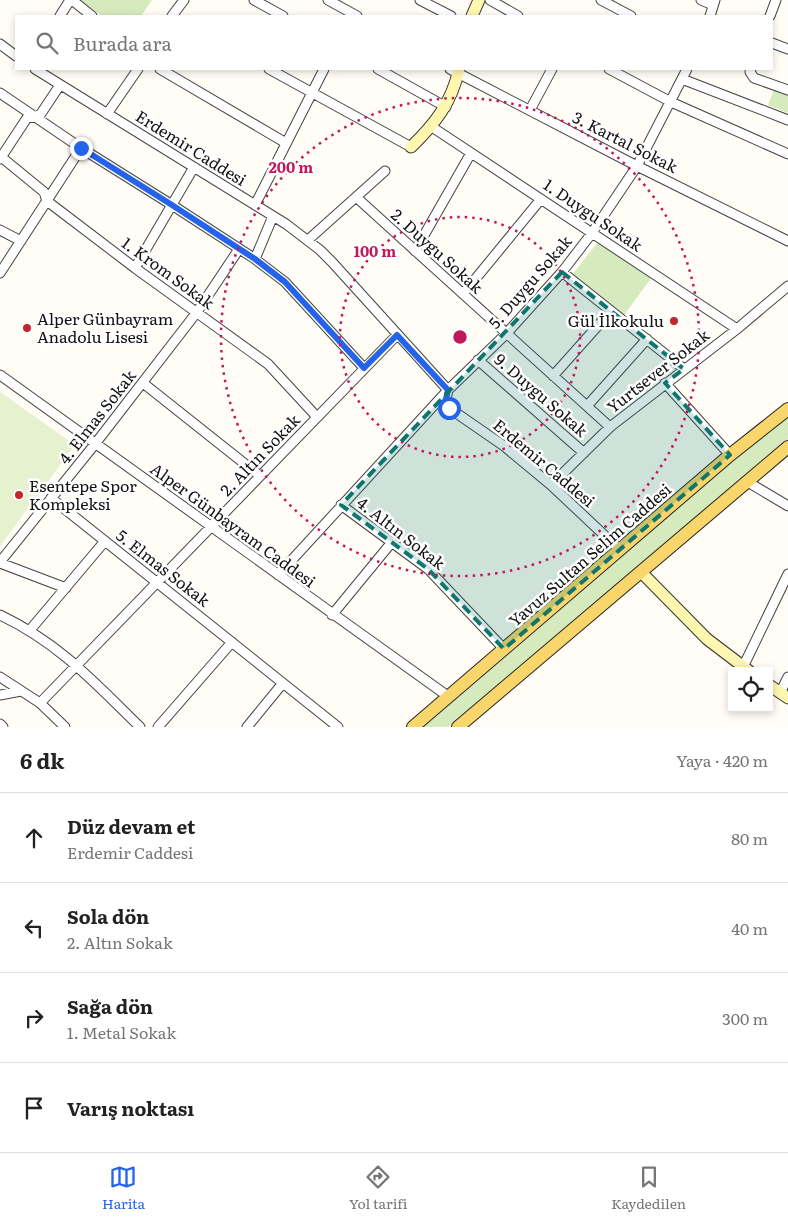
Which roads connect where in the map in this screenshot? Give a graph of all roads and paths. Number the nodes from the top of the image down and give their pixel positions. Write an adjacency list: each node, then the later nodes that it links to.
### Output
1 (71, 0): 12 (street); 13 (street)
2 (184, 0): 14 (street)
3 (254, 0): 15 (street)
4 (328, 0): 16 (street)
5 (420, 0): 17 (street)
6 (479, 0): 18 (street)
7 (490, 0): 19 (street)
8 (601, 0): 20 (street)
9 (701, 0): 11 (street)
10 (776, 0): 22 (street)
11 (714, 3): 21 (street)
12 (61, 15)
13 (91, 15)
14 (174, 15)
15 (281, 15)
16 (353, 15)
17 (449, 15)
18 (472, 15)
19 (516, 15)
20 (625, 15)
21 (710, 15)
22 (770, 15)
23 (0, 44): 26 (street)
24 (773, 44): 25 (street)
25 (788, 49)
26 (15, 55)
27 (37, 70): 39 (street, Erdemir Caddesi)
28 (137, 70): 46 (street)
29 (162, 70): 50 (street)
30 (271, 70): 41 (street)
31 (323, 70): 41 (street)
32 (380, 70): 44 (street)
33 (456, 70): 44 (street); 45 (street, 3. Kartal Sokak)
34 (551, 70): 45 (street)
35 (612, 70): 43 (street)
36 (686, 70): 38 (street, 5. Duygu Sokak)
37 (751, 70): 40 (street)
38 (682, 79): 43 (street, 5. Duygu Sokak); 48 (street)
39 (60, 85): 46 (street, Erdemir Caddesi); 47 (street)
40 (788, 90)
41 (312, 92): 50 (street); 51 (street)
42 (0, 93): 47 (street)
43 (671, 102): 54 (street); 56 (street, 5. Duygu Sokak)
44 (446, 107): 49 (street)
45 (530, 110): 56 (street, 3. Kartal Sokak)
46 (107, 114): 57 (street, Erdemir Caddesi)
47 (34, 116): 52 (street); 55 (street)
48 (788, 120)
49 (432, 126): 51 (street); 53 (street, 1. Duygu Sokak)
50 (286, 143): 63 (street)
51 (411, 147)
52 (81, 148): 61 (street); 62 (street)
53 (472, 153): 60 (street, 1. Duygu Sokak); 71 (street)
54 (788, 154)
55 (1, 157): 61 (street, 1. Krom Sokak)
56 (637, 166): 66 (street, 5. Duygu Sokak); 69 (street, 3. Kartal Sokak)
57 (194, 167): 62 (street); 63 (street, Erdemir Caddesi)
58 (385, 171): 59 (street)
59 (356, 197): 67 (street); 71 (street, 2. Duygu Sokak)
60 (541, 199): 66 (street, 1. Duygu Sokak); 77 (street)
61 (47, 201): 68 (street); 73 (street, 1. Krom Sokak)
62 (172, 205): 70 (street); 73 (street)
63 (255, 205): 64 (street, Erdemir Caddesi)
64 (273, 216): 67 (street, Erdemir Caddesi); 72 (street)
65 (0, 230): 68 (street)
66 (592, 233): 74 (street, 5. Duygu Sokak); 80 (street, 1. Duygu Sokak)
67 (308, 240): 82 (street, Erdemir Caddesi)
68 (20, 241): 75 (street)
69 (788, 241)
70 (239, 249): 72 (street); 79 (street, 4. Elmas Sokak)
71 (415, 251): 77 (street, 2. Duygu Sokak)
72 (255, 259): 85 (street)
73 (135, 268): 79 (street, 1. Krom Sokak)
74 (562, 272): 78 (street); 81 (street, 5. Duygu Sokak)
75 (0, 273)
76 (788, 286): 80 (street, Yurtsever Sokak)
77 (463, 294): 81 (street, 2. Duygu Sokak)
78 (611, 310): 83 (street); 88 (street)
79 (197, 312): 89 (street, 4. Elmas Sokak); 94 (street, 1. Krom Sokak)
80 (737, 329): 86 (street, Yurtsever Sokak)
81 (506, 334): 84 (street, 5. Duygu Sokak); 88 (street, 2. Duygu Sokak)
82 (397, 335): 85 (street, 2. Altın Sokak); 91 (street, Erdemir Caddesi)
83 (647, 339): 86 (street); 92 (street)
84 (478, 360): 91 (street, 5. Duygu Sokak); 98 (street, 9. Duygu Sokak)
85 (364, 368): 94 (street, 2. Altın Sokak)
86 (684, 368): 90 (street, Yurtsever Sokak)
87 (0, 376): 96 (street, Alper Günbayram Caddesi)
88 (553, 376): 92 (street, 2. Duygu Sokak)
89 (143, 383): 96 (street, 4. Elmas Sokak); 100 (street)
90 (665, 383): 95 (street, Yurtsever Sokak); 99 (street)
91 (448, 390): 102 (street, Erdemir Caddesi); 104 (street, 5. Duygu Sokak)
92 (587, 406): 95 (street, 2. Duygu Sokak)
93 (788, 409): 99 (main road, Yavuz Sultan Selim Caddesi)
94 (317, 417): 100 (street, 2. Altın Sokak)
95 (610, 427): 98 (street, Yurtsever Sokak)
96 (95, 444): 103 (street, 4. Elmas Sokak); 106 (street, Alper Günbayram Caddesi)
97 (788, 447): 101 (main road)
98 (584, 452): 102 (street, Yurtsever Sokak)
99 (730, 456): 109 (main road, Yavuz Sultan Selim Caddesi)
100 (260, 476): 106 (street, 2. Altın Sokak)
101 (746, 481): 105 (street); 111 (main road)
102 (551, 485): 109 (street, Erdemir Caddesi)
103 (51, 498): 107 (street, 5. Elmas Sokak); 110 (street, 4. Elmas Sokak)
104 (341, 505): 108 (street, 4. Altın Sokak); 113 (street, 5. Duygu Sokak)
105 (788, 506)
106 (211, 527): 113 (street, Alper Günbayram Caddesi); 114 (street, 2. Altın Sokak)
107 (105, 541): 114 (street, 5. Elmas Sokak); 115 (street)
108 (392, 542): 117 (street); 120 (street, 4. Altın Sokak)
109 (620, 550): 120 (main road, Yavuz Sultan Selim Caddesi)
110 (0, 562): 115 (street)
111 (641, 572): 122 (street); 140 (main road)
112 (788, 574): 123 (street)
113 (278, 575): 117 (street, Alper Günbayram Caddesi)
114 (157, 582): 119 (street, 5. Elmas Sokak); 121 (street, 2. Altın Sokak)
115 (66, 588): 118 (street)
116 (0, 615): 118 (street)
117 (332, 615): 131 (street, Alper Günbayram Caddesi)
118 (30, 630): 121 (street)
119 (232, 642): 126 (street, 5. Elmas Sokak); 136 (street)
120 (504, 649): 131 (main road, Yavuz Sultan Selim Caddesi)
121 (77, 665): 133 (street, 2. Altın Sokak); 135 (street)
122 (743, 667)
123 (747, 667)
124 (0, 677): 128 (street)
125 (788, 677): 130 (street)
126 (284, 683): 137 (street); 138 (street, 5. Elmas Sokak)
127 (773, 688): 130 (street)
128 (21, 691): 129 (street); 133 (street)
129 (4, 694): 132 (street)
130 (784, 695)
131 (449, 698): 139 (main road, Yavuz Sultan Selim Caddesi)
132 (0, 700)
133 (40, 703): 134 (street)
134 (65, 727)
135 (140, 727)
136 (158, 727)
137 (246, 727)
138 (338, 727)
139 (414, 727)
140 (458, 727)

